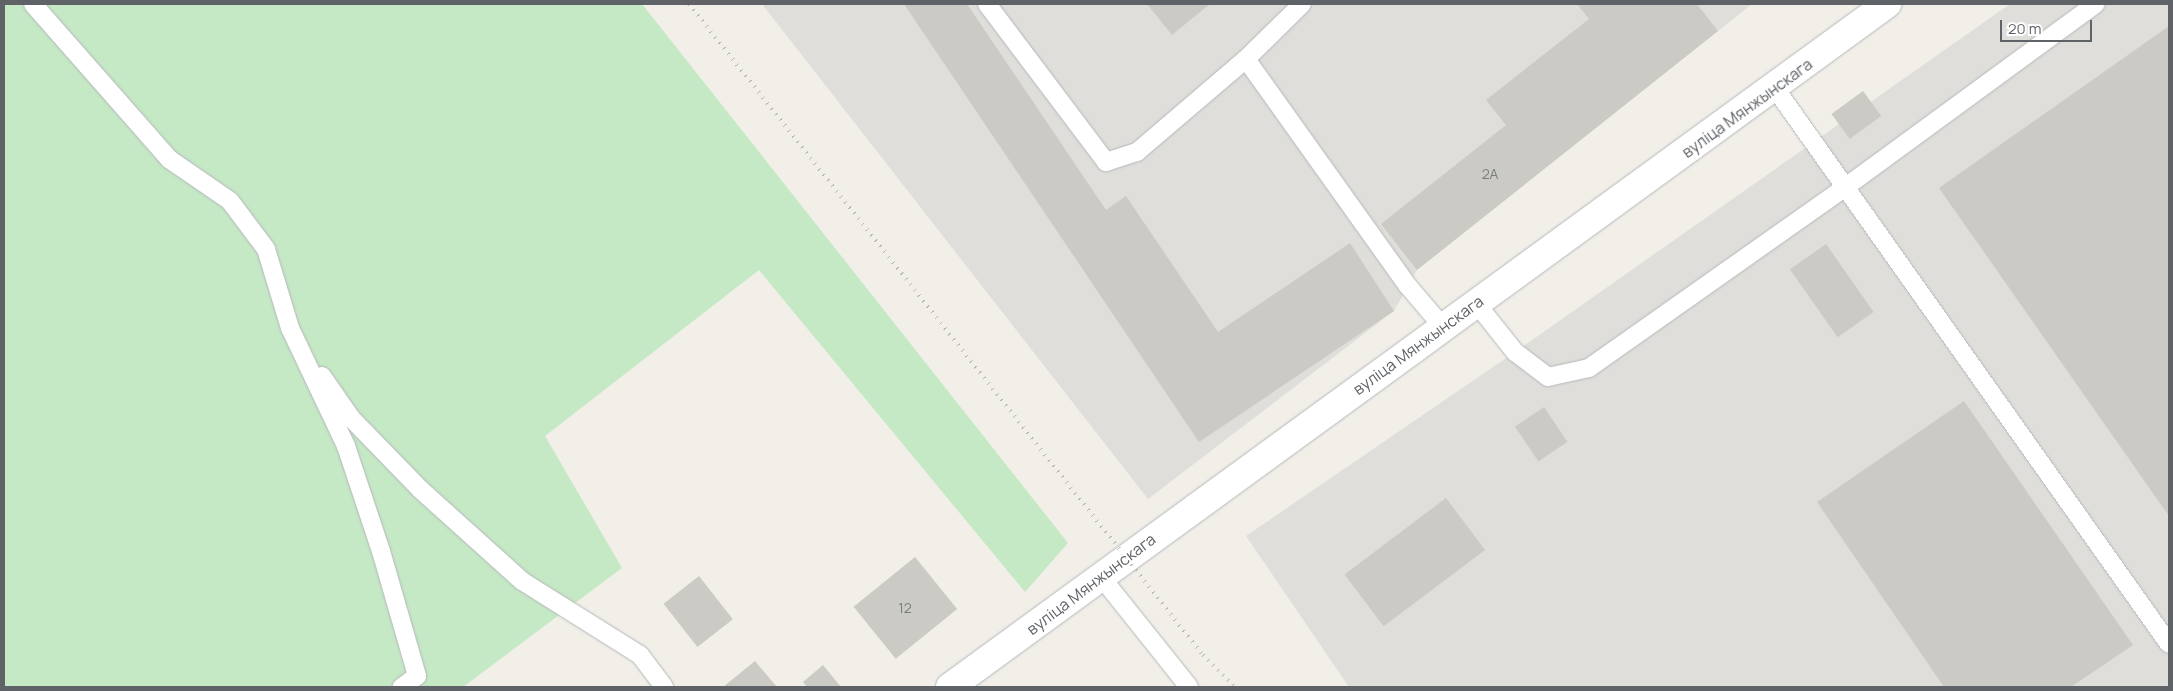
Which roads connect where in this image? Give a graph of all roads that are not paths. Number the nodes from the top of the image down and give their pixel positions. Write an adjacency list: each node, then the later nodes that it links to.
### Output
1 (33, 4): 11 (lane)
2 (987, 4): 6 (lane)
3 (1302, 4): 6 (lane)
4 (1887, 4): 7 (street, вуліца Мянжынскага)
5 (2096, 4): 8 (lane)
6 (1246, 59): 10 (lane)
7 (1775, 88): 8 (lane); 9 (street, вуліца Мянжынскага)
8 (1847, 186): 9 (lane); 13 (lane)
9 (1476, 303): 10 (street, вуліца Мянжынскага)
10 (1443, 327): 12 (street, вуліца Мянжынскага)
11 (290, 328): 14 (lane); 15 (lane)
12 (1102, 578): 16 (street, вуліца Мянжынскага); 17 (lane)
13 (2169, 644)
14 (402, 687)
15 (664, 687)
16 (950, 687)
17 (1189, 687)

